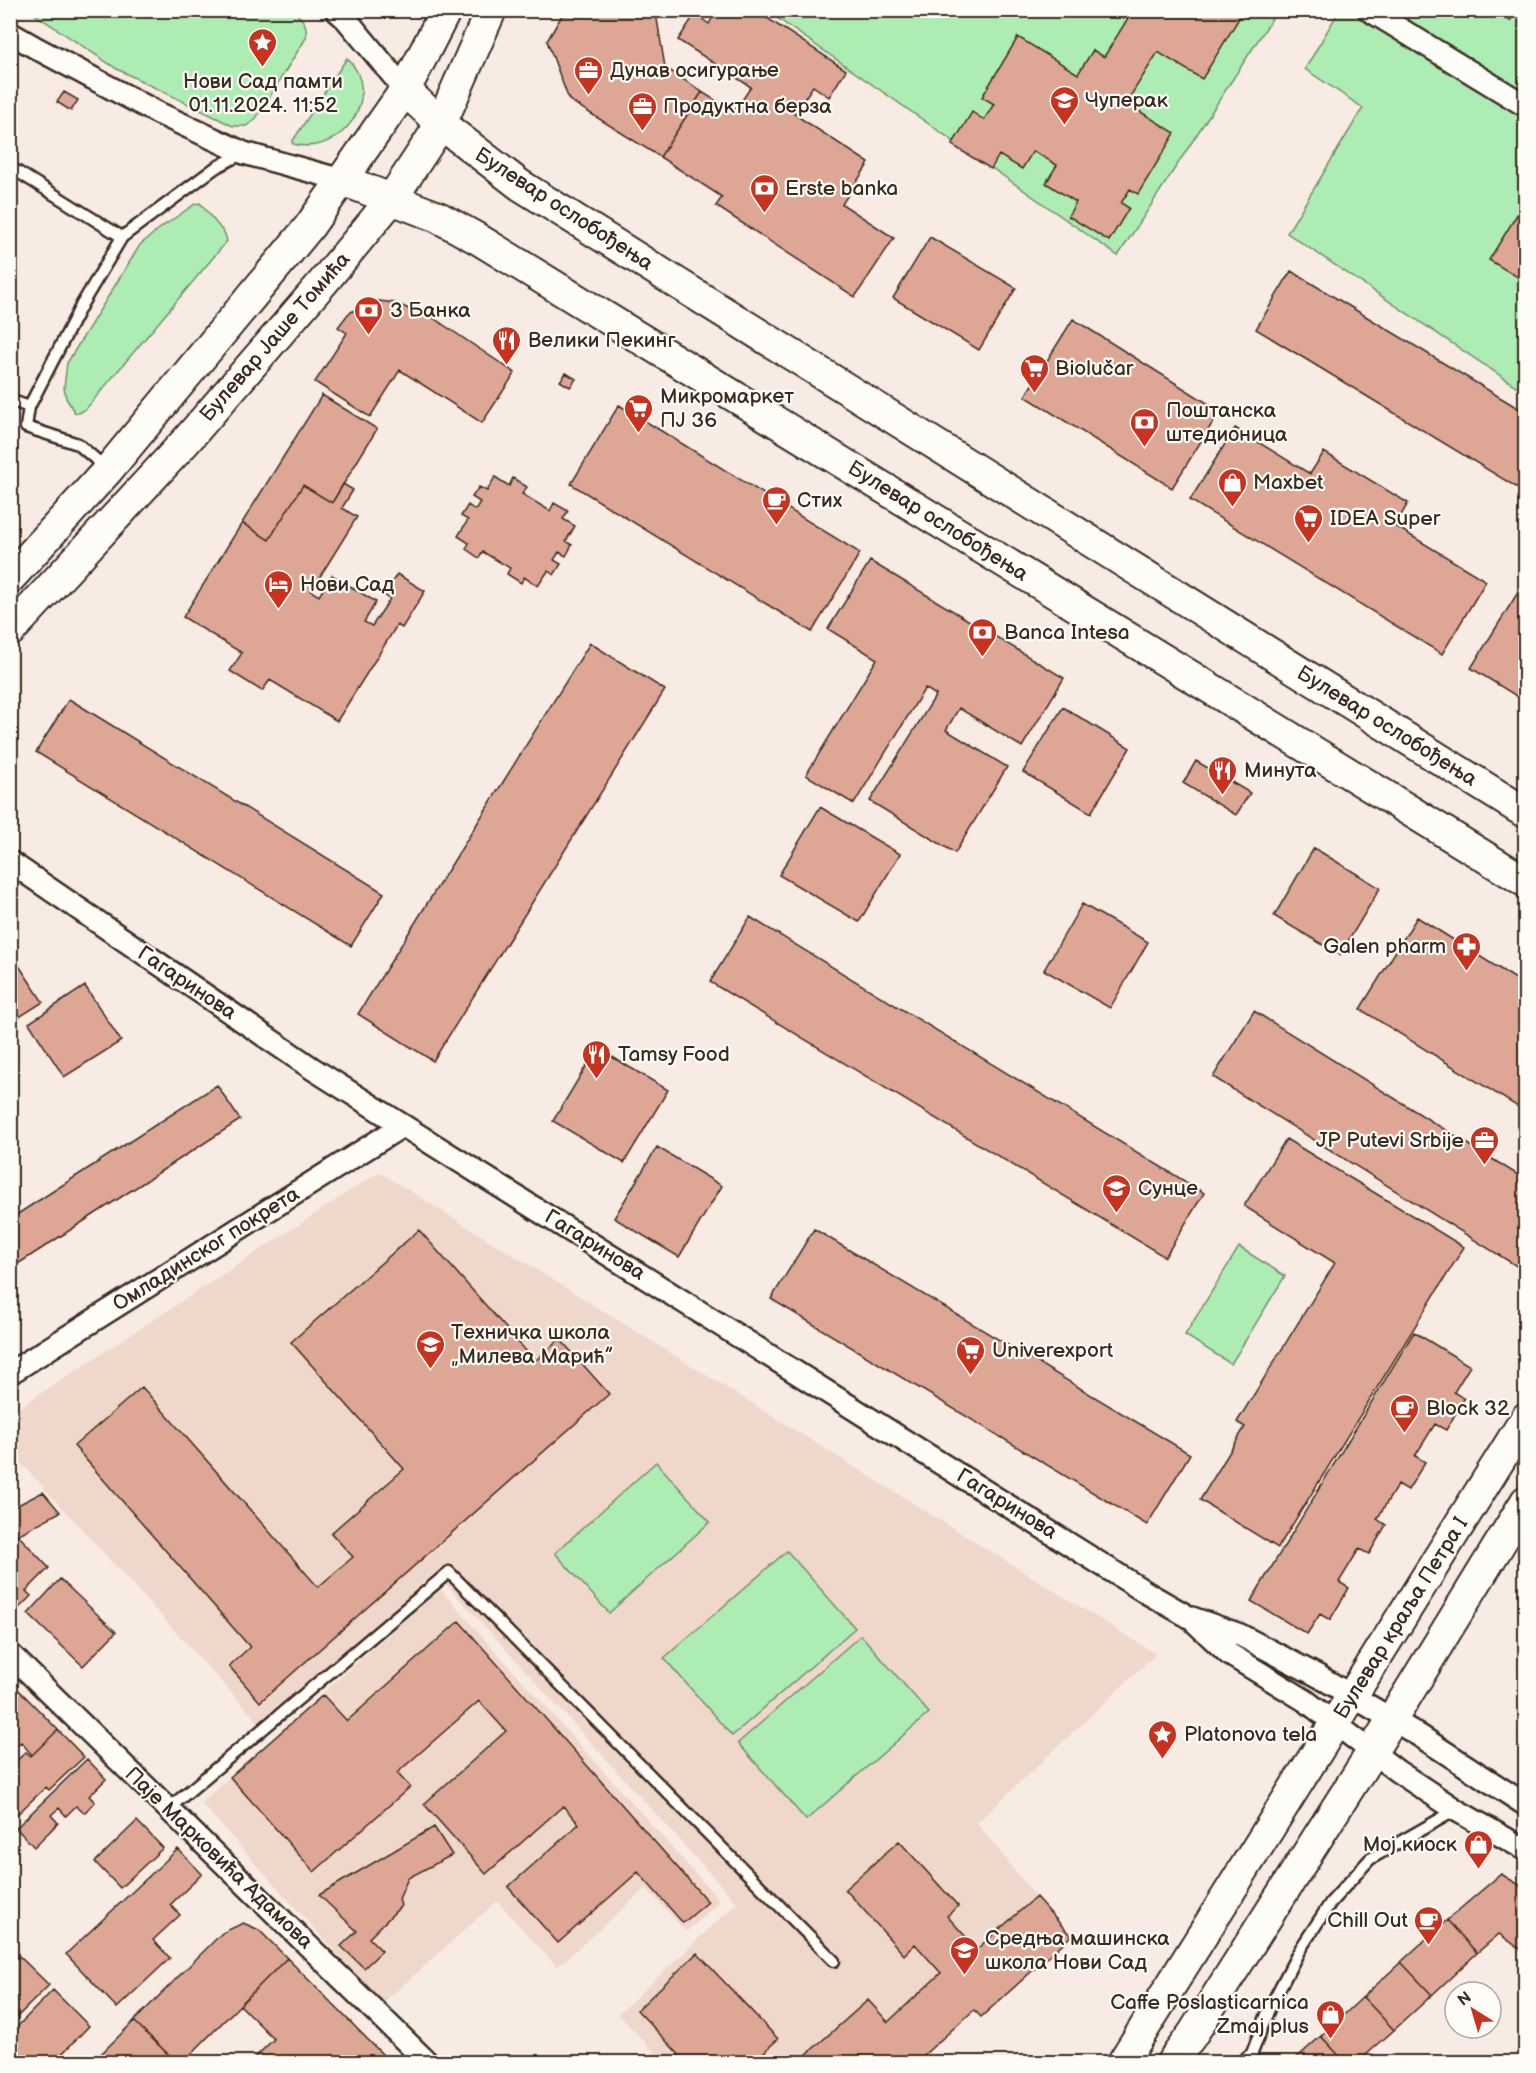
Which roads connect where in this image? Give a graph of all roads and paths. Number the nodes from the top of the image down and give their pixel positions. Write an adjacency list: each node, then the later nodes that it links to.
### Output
1 (336, 10): 6 (street)
2 (446, 10): 6 (main road, Булевар Јаше Томића)
3 (491, 10): 8 (main road, Булевар Јаше Томића)
4 (1369, 10): 7 (street)
5 (10, 33): 9 (street)
6 (405, 90): 8 (main road, Булевар ослобођења); 11 (main road, Булевар Јаше Томића)
7 (1526, 106)
8 (441, 124): 12 (main road, Булевар Јаше Томића); 19 (main road, Булевар ослобођења)
9 (244, 153): 11 (street); 13 (lane)
10 (10, 167): 13 (lane)
11 (342, 180): 12 (main road, Булевар ослобођења); 16 (main road, Булевар Јаше Томића)
12 (391, 200): 18 (main road, Булевар Јаше Томића); 21 (main road, Булевар ослобођења)
13 (122, 237): 15 (lane)
14 (10, 400): 15 (lane)
15 (29, 407): 16 (lane)
16 (108, 470): 17 (main road, Булевар Јаше Томића)
17 (10, 578)
18 (10, 631)
19 (1526, 813)
20 (10, 862): 22 (street, Гагаринова)
21 (1526, 882)
22 (402, 1126): 23 (street, Омладинског покрета); 26 (street, Гагаринова)
23 (10, 1373)
24 (1526, 1418): 28 (main road, Булевар краља Петра I)
25 (1526, 1501): 29 (main road, Булевар краља Петра I)
26 (1189, 1617): 28 (street, Гагаринова); 30 (street, Гагаринова)
27 (10, 1654): 33 (street, Паје Марковића Адамова)
28 (1353, 1696): 29 (street, Гагаринова); 30 (main road, Булевар краља Петра I)
29 (1392, 1719): 31 (main road, Булевар краља Петра I); 32 (street, Гагаринова)
30 (1335, 1724): 31 (street, Гагаринова); 38 (main road, Булевар краља Петра I)
31 (1372, 1752): 34 (street, Гагаринова); 39 (main road, Булевар краља Петра I)
32 (1526, 1805)
33 (168, 1809): 36 (lane); 37 (street, Паје Марковића Адамова)
34 (1456, 1810): 35 (street, Гагаринова); 40 (lane)
35 (1526, 1850)
36 (834, 1961)
37 (427, 2062)
38 (1123, 2062)
39 (1172, 2062)
40 (1241, 2062)

